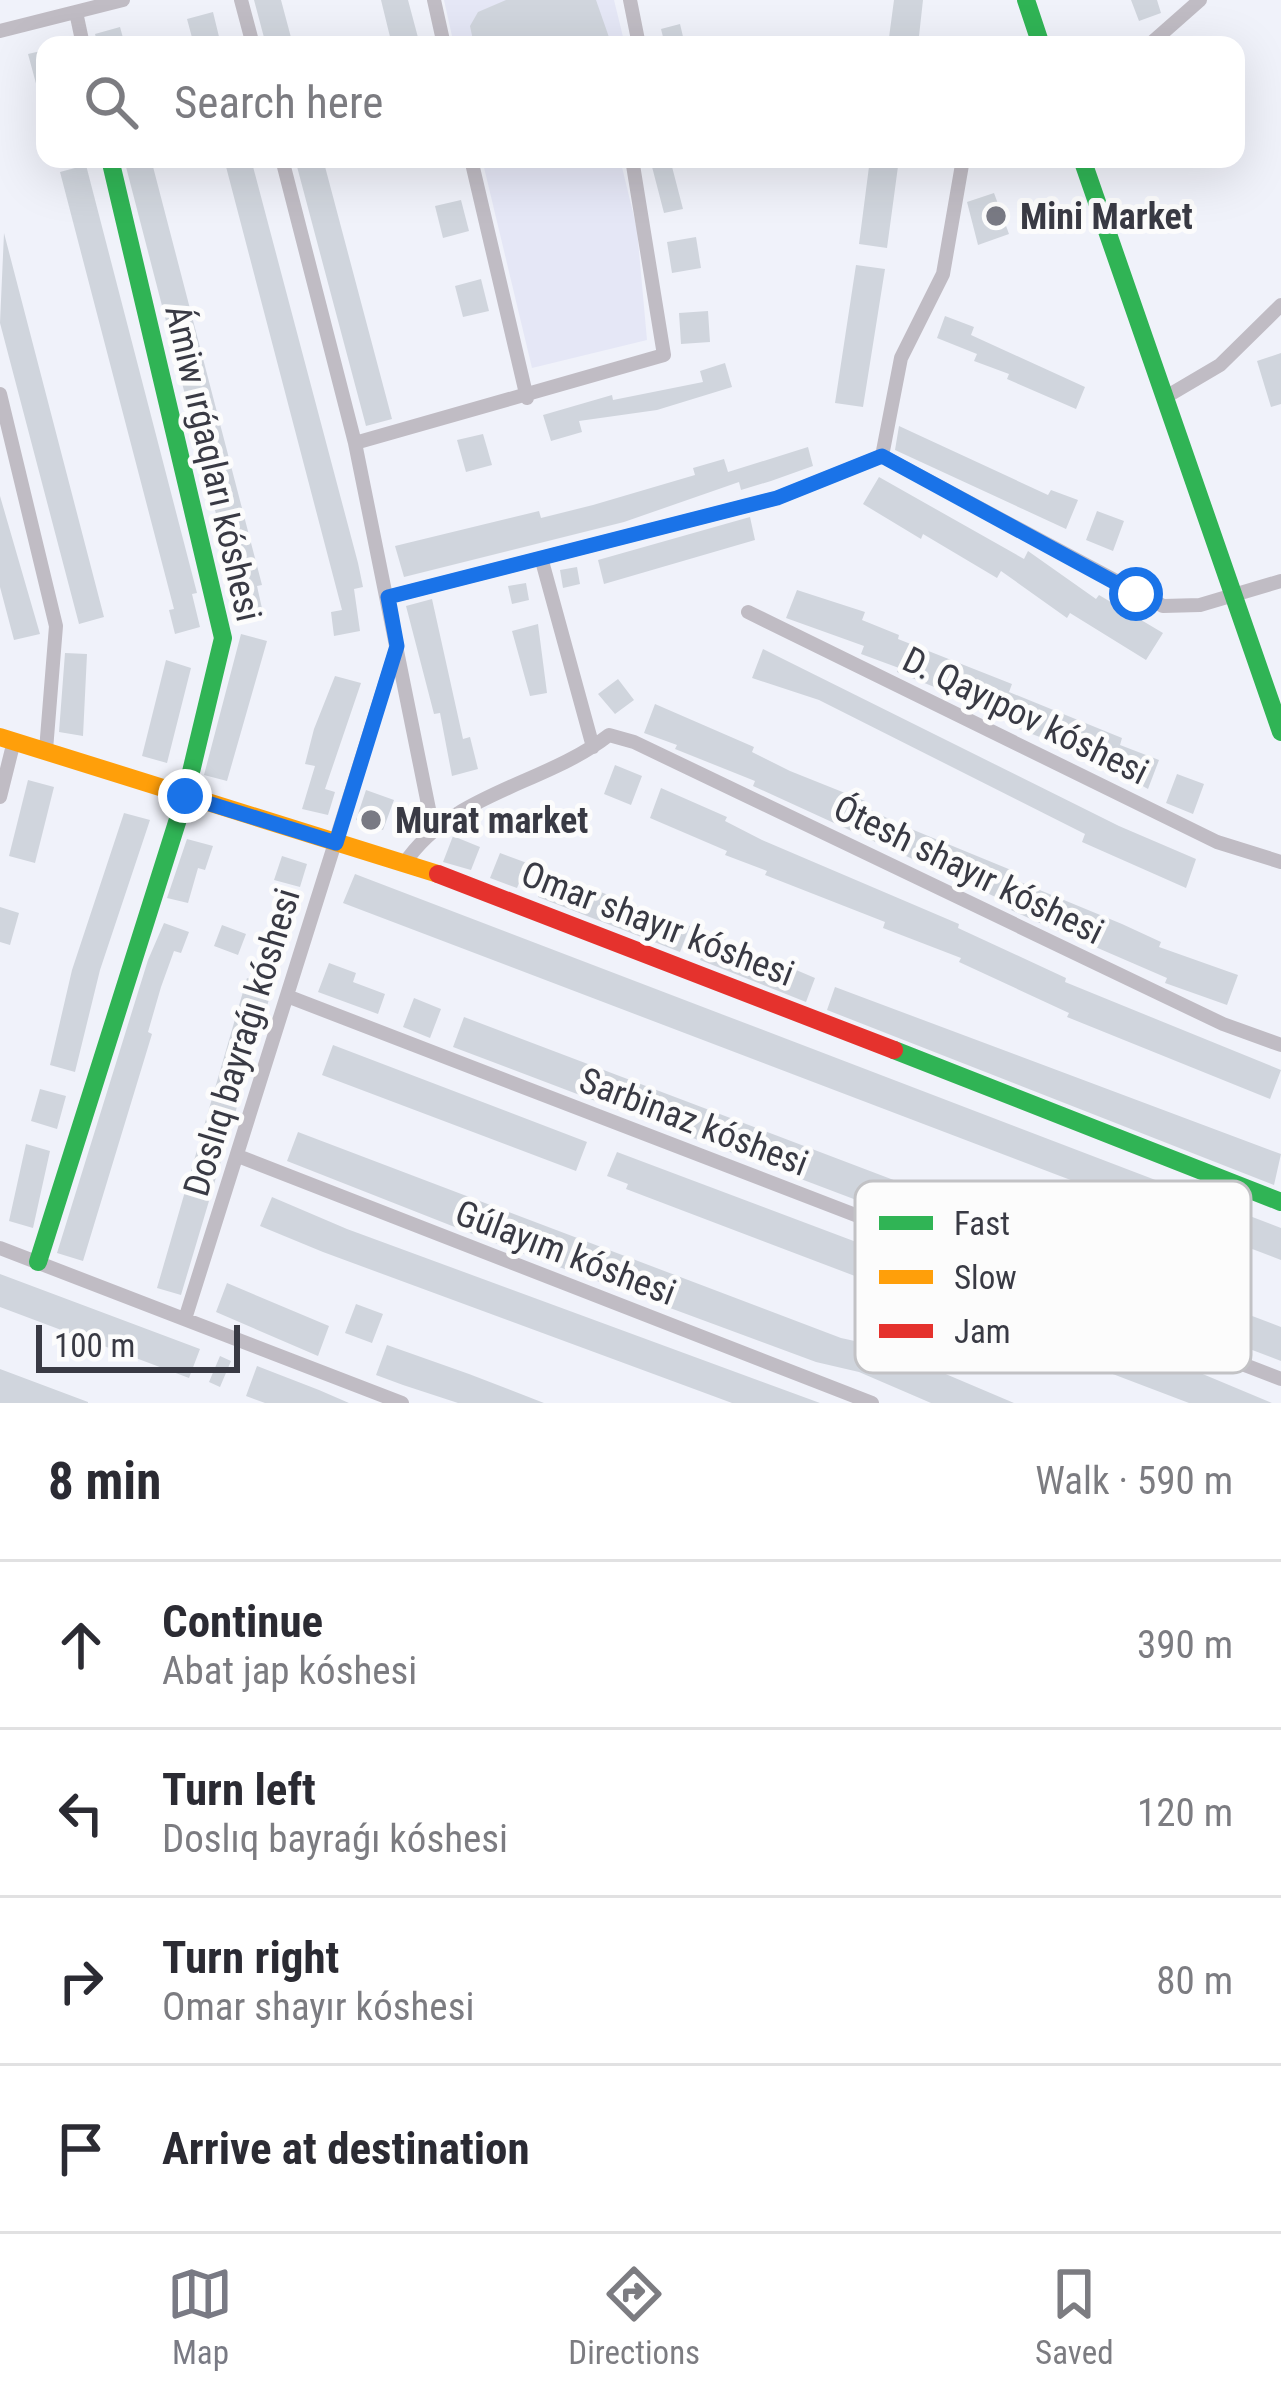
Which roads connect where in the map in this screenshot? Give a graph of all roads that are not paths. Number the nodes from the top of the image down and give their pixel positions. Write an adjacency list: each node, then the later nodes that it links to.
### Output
1 (123, 0): 7 (street)
2 (242, 0): 10 (street)
3 (434, 0): 11 (street)
4 (630, 0): 12 (street)
5 (1026, 0): 13 (street)
6 (1200, 0): 14 (street)
7 (76, 12): 8 (street); 9 (street)
8 (0, 32)
9 (81, 36)
10 (251, 36)
11 (442, 36)
12 (637, 36)
13 (1039, 36)
14 (1159, 36)
15 (112, 168): 37 (street, Ámiw ırǵaqları kóshesi)
16 (284, 168): 25 (street, Doslıq bayraǵı kóshesi)
17 (473, 168): 23 (street)
18 (633, 168): 23 (street)
19 (961, 168): 26 (street)
20 (1085, 168): 24 (street)
21 (1281, 305): 24 (street)
22 (0, 394): 36 (street)
23 (527, 398): 25 (street)
24 (1164, 398): 29 (street)
25 (355, 443): 30 (street, Doslıq bayraǵı kóshesi)
26 (882, 456): 27 (street); 29 (street)
27 (542, 561): 30 (street); 35 (street)
28 (1281, 581): 29 (street)
29 (1233, 596): 33 (street)
30 (388, 597): 32 (street, Doslıq bayraǵı kóshesi)
31 (748, 612): 41 (street, D. Qayıpov kóshesi)
32 (397, 646): 39 (street, Doslıq bayraǵı kóshesi); 40 (street, Doslıq bayraǵı kóshesi)
33 (1281, 732)
34 (7, 739): 36 (street, Omar shayır kóshesi); 38 (street)
35 (593, 747): 39 (street); 44 (street, Ótesh shayır kóshesi)
36 (46, 751): 37 (street, Omar shayır kóshesi)
37 (185, 796): 40 (street, Omar shayır kóshesi); 51 (street, Ámiw ırǵaqları kóshesi)
38 (0, 797)
39 (433, 829): 42 (street)
40 (336, 843): 42 (street, Omar shayır kóshesi); 43 (street, Doslıq bayraǵı kóshesi)
41 (1281, 862)
42 (404, 864): 46 (street, Omar shayır kóshesi)
43 (287, 996): 45 (street, Doslıq bayraǵı kóshesi); 49 (street, Sarbinaz kóshesi)
44 (1281, 1045)
45 (238, 1156): 52 (street, Doslıq bayraǵı kóshesi); 56 (street, Gúlayım kóshesi)
46 (1227, 1181)
47 (1251, 1190): 48 (street, Omar shayır kóshesi)
48 (1281, 1202)
49 (855, 1215)
50 (0, 1248): 51 (street)
51 (38, 1262): 52 (street)
52 (184, 1319): 55 (street)
53 (1251, 1367): 54 (street, Sarbinaz kóshesi)
54 (1281, 1379)
55 (402, 1403)
56 (872, 1403)

